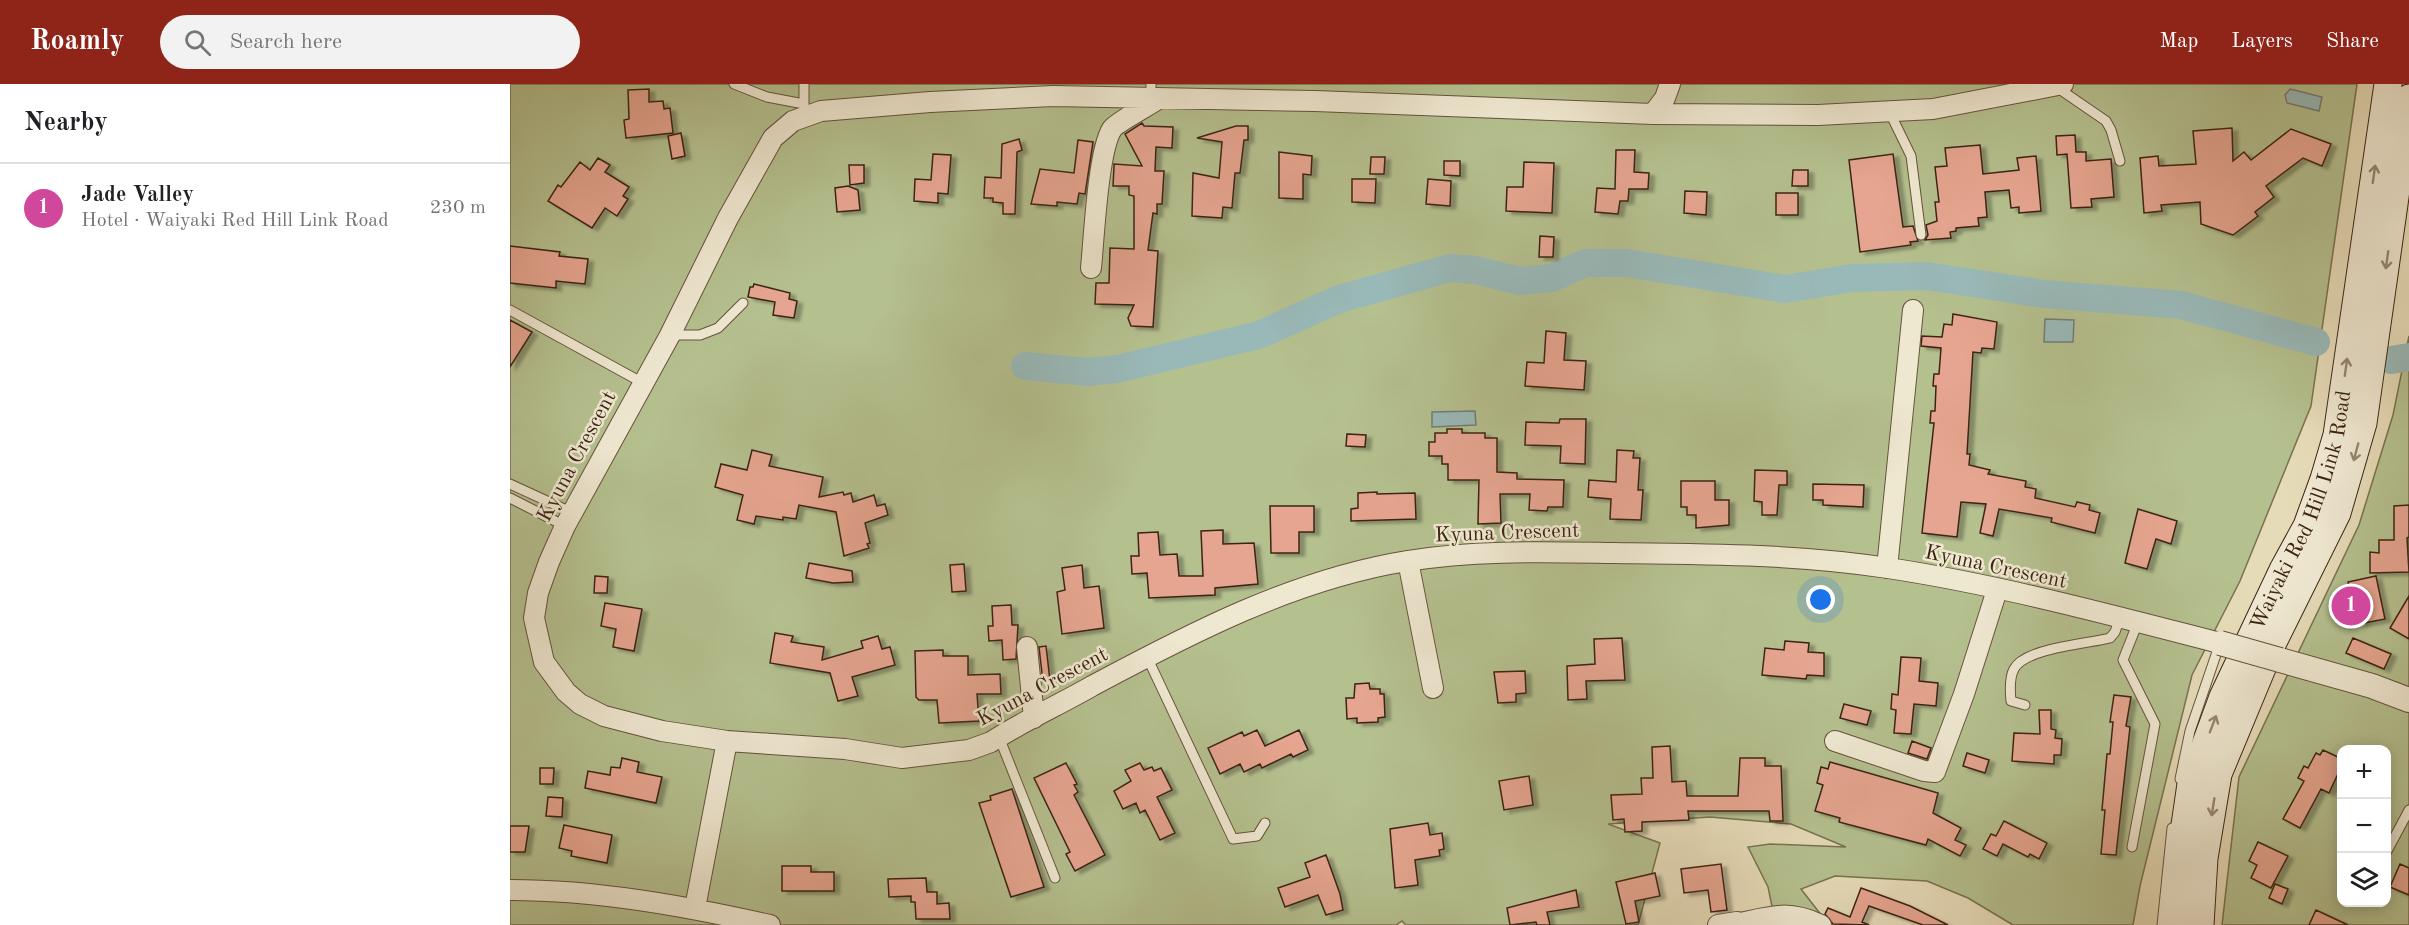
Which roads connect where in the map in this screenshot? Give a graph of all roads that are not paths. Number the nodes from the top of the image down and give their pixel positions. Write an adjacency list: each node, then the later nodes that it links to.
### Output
1 (734, 84): 10 (lane)
2 (804, 84): 10 (lane)
3 (1670, 84): 12 (street)
4 (2053, 84): 5 (street, Kyuna Crescent); 11 (street, Kyuna Crescent); 13 (lane)
5 (2063, 84)
6 (2388, 84): 52 (main road, Waiyaki Red Hill Link Road, one-way to 6)
7 (1053, 90): 8 (street, Kyuna Crescent); 10 (street, Kyuna Crescent)
8 (1153, 94): 12 (street, Kyuna Crescent); 15 (street)
9 (2409, 98): 53 (main road, Waiyaki Red Hill Link Road, one-way to 53)
10 (804, 110): 19 (street, Kyuna Crescent)
11 (1890, 113): 12 (street, Kyuna Crescent); 14 (lane)
12 (1653, 114)
13 (2120, 161)
14 (1921, 235)
15 (1091, 268)
16 (743, 303): 19 (lane)
17 (510, 310): 20 (lane)
18 (1913, 310): 25 (street)
19 (670, 335): 20 (street, Kyuna Crescent)
20 (643, 382): 23 (street, Kyuna Crescent)
21 (510, 484): 23 (lane)
22 (510, 498): 23 (lane)
23 (569, 519): 36 (street, Kyuna Crescent)
24 (1408, 561): 25 (street, Kyuna Crescent); 30 (street, Kyuna Crescent); 31 (street)
25 (1887, 568): 26 (street, Kyuna Crescent)
26 (1997, 590): 27 (street, Kyuna Crescent); 37 (street)
27 (2129, 620): 28 (street, Kyuna Crescent); 33 (lane); 43 (lane)
28 (2220, 643): 32 (street, bridge); 38 (lane)
29 (1027, 647): 34 (street)
30 (1147, 657): 34 (street, Kyuna Crescent); 41 (lane)
31 (1433, 688)
32 (2409, 700)
33 (2025, 705)
34 (1034, 718): 35 (street, Kyuna Crescent)
35 (999, 737): 36 (street, Kyuna Crescent); 44 (lane)
36 (728, 741): 46 (street)
37 (1834, 741)
38 (2179, 789)
39 (2409, 810): 42 (lane)
40 (2174, 821): 51 (lane)
41 (1265, 823)
42 (2391, 844)
43 (2132, 847)
44 (1055, 878)
45 (510, 890): 46 (street)
46 (694, 908): 48 (street)
47 (1748, 924): 49 (street); 50 (street)
48 (771, 925)
49 (1718, 925)
50 (1821, 925)
51 (2162, 925)
52 (2178, 925)
53 (2200, 925)

